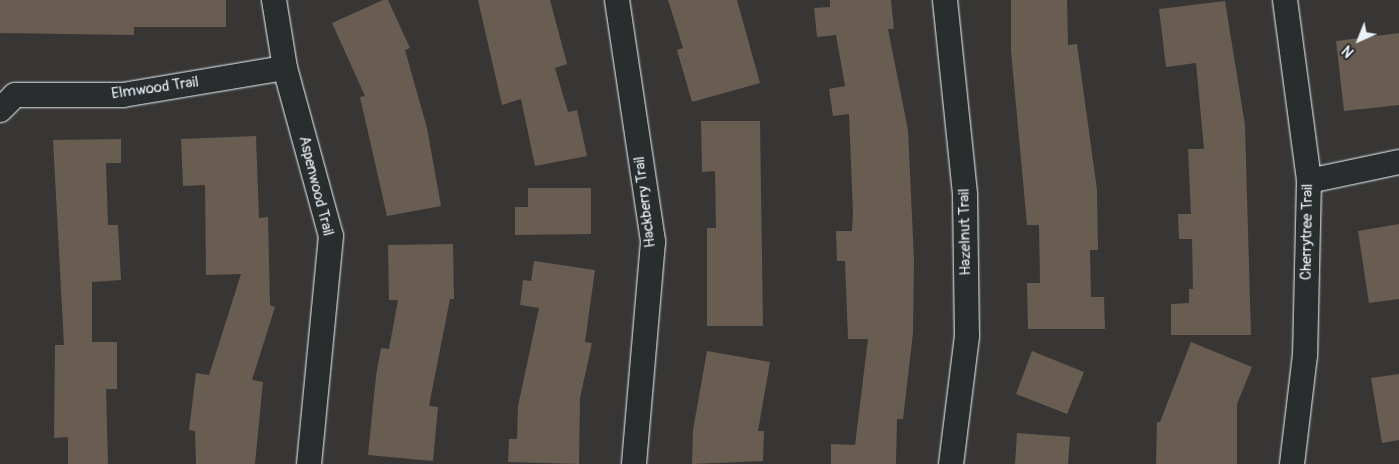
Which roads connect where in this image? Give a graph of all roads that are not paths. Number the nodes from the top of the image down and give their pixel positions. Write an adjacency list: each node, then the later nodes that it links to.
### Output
1 (274, 0): 5 (street, Aspenwood Trail)
2 (617, 0): 10 (street, Hackberry Trail)
3 (945, 0): 11 (street, Hazelnut Trail)
4 (1285, 0): 8 (street, Cherrytree Trail)
5 (285, 68): 6 (street, Elmwood Trail); 9 (street, Aspenwood Trail)
6 (0, 110)
7 (1399, 162): 8 (street)
8 (1309, 181): 12 (street, Cherrytree Trail)
9 (309, 464)
10 (634, 464)
11 (951, 464)
12 (1292, 464)

